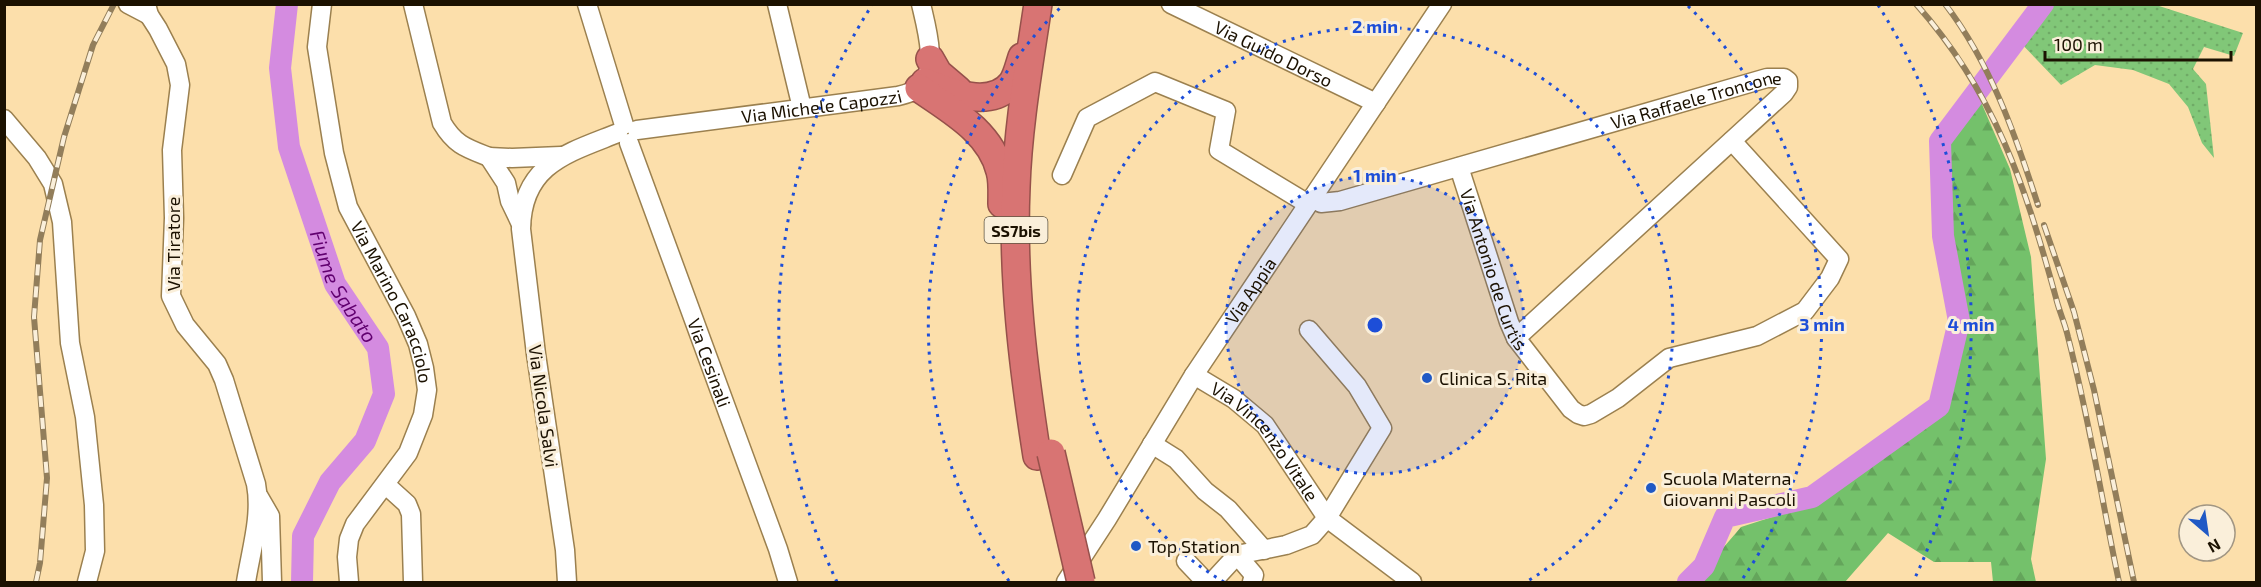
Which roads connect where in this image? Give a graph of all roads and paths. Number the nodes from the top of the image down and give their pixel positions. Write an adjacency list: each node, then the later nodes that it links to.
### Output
1 (128, 4): 9 (street, Via Tiratore)
2 (322, 4): 31 (street, Via Marino Caracciolo)
3 (413, 4): 18 (street)
4 (587, 4): 15 (street, Via Cesinali)
5 (777, 4): 13 (street)
6 (921, 4): 11 (street)
7 (1170, 4): 12 (street, Via Guido Dorso)
8 (1442, 4): 12 (street, Via Appia)
9 (152, 8): 32 (street, Via Tiratore)
10 (1042, 8): 11 (highway); 25 (highway, SS7bis); 30 (highway, SS7bis)
11 (924, 76): 13 (street, Via Michele Capozzi); 25 (highway)
12 (1376, 103): 23 (street, Via Appia)
13 (802, 108): 15 (street, Via Michele Capozzi)
14 (4, 119): 37 (street)
15 (627, 133): 17 (street, Via Michele Capozzi); 43 (street, Via Cesinali)
16 (1732, 141): 19 (street, Via Raffaele Troncone); 27 (street, Via Raffaele Troncone); 27 (street, Via Antonio de Curtis)
17 (561, 156): 18 (street); 22 (street)
18 (489, 157): 21 (street)
19 (1459, 167): 23 (street, Via Raffaele Troncone); 27 (street, Via Antonio de Curtis)
20 (1062, 176): 23 (street)
21 (508, 191): 22 (street); 24 (street)
22 (526, 198): 24 (street)
23 (1310, 201): 28 (street, Via Appia)
24 (521, 226): 42 (street, Via Nicola Salvi)
25 (1016, 274): 30 (highway, SS7bis)
26 (1309, 330): 33 (street, Via Vincenzo Vitale)
27 (1516, 338)
28 (1194, 375): 29 (street, Via Appia); 33 (street, Via Vincenzo Vitale)
29 (1152, 444): 34 (street); 44 (street, Via Appia)
30 (1044, 454): 44 (highway, SS7bis); 45 (highway, SS7bis, bridge)
31 (386, 485): 40 (street, Via Marino Caracciolo); 41 (street)
32 (259, 497): 38 (street, Via Tiratore); 39 (street, Via Tiratore)
33 (1327, 518): 34 (street); 47 (street, Via Vincenzo Vitale)
34 (1264, 549): 35 (street)
35 (1237, 555): 36 (street); 46 (street)
36 (1186, 561)
37 (87, 582)
38 (246, 582)
39 (272, 582)
40 (349, 582)
41 (413, 582)
42 (567, 582)
43 (788, 582)
44 (1066, 582)
45 (1081, 582)
46 (1252, 582)
47 (1412, 582)

